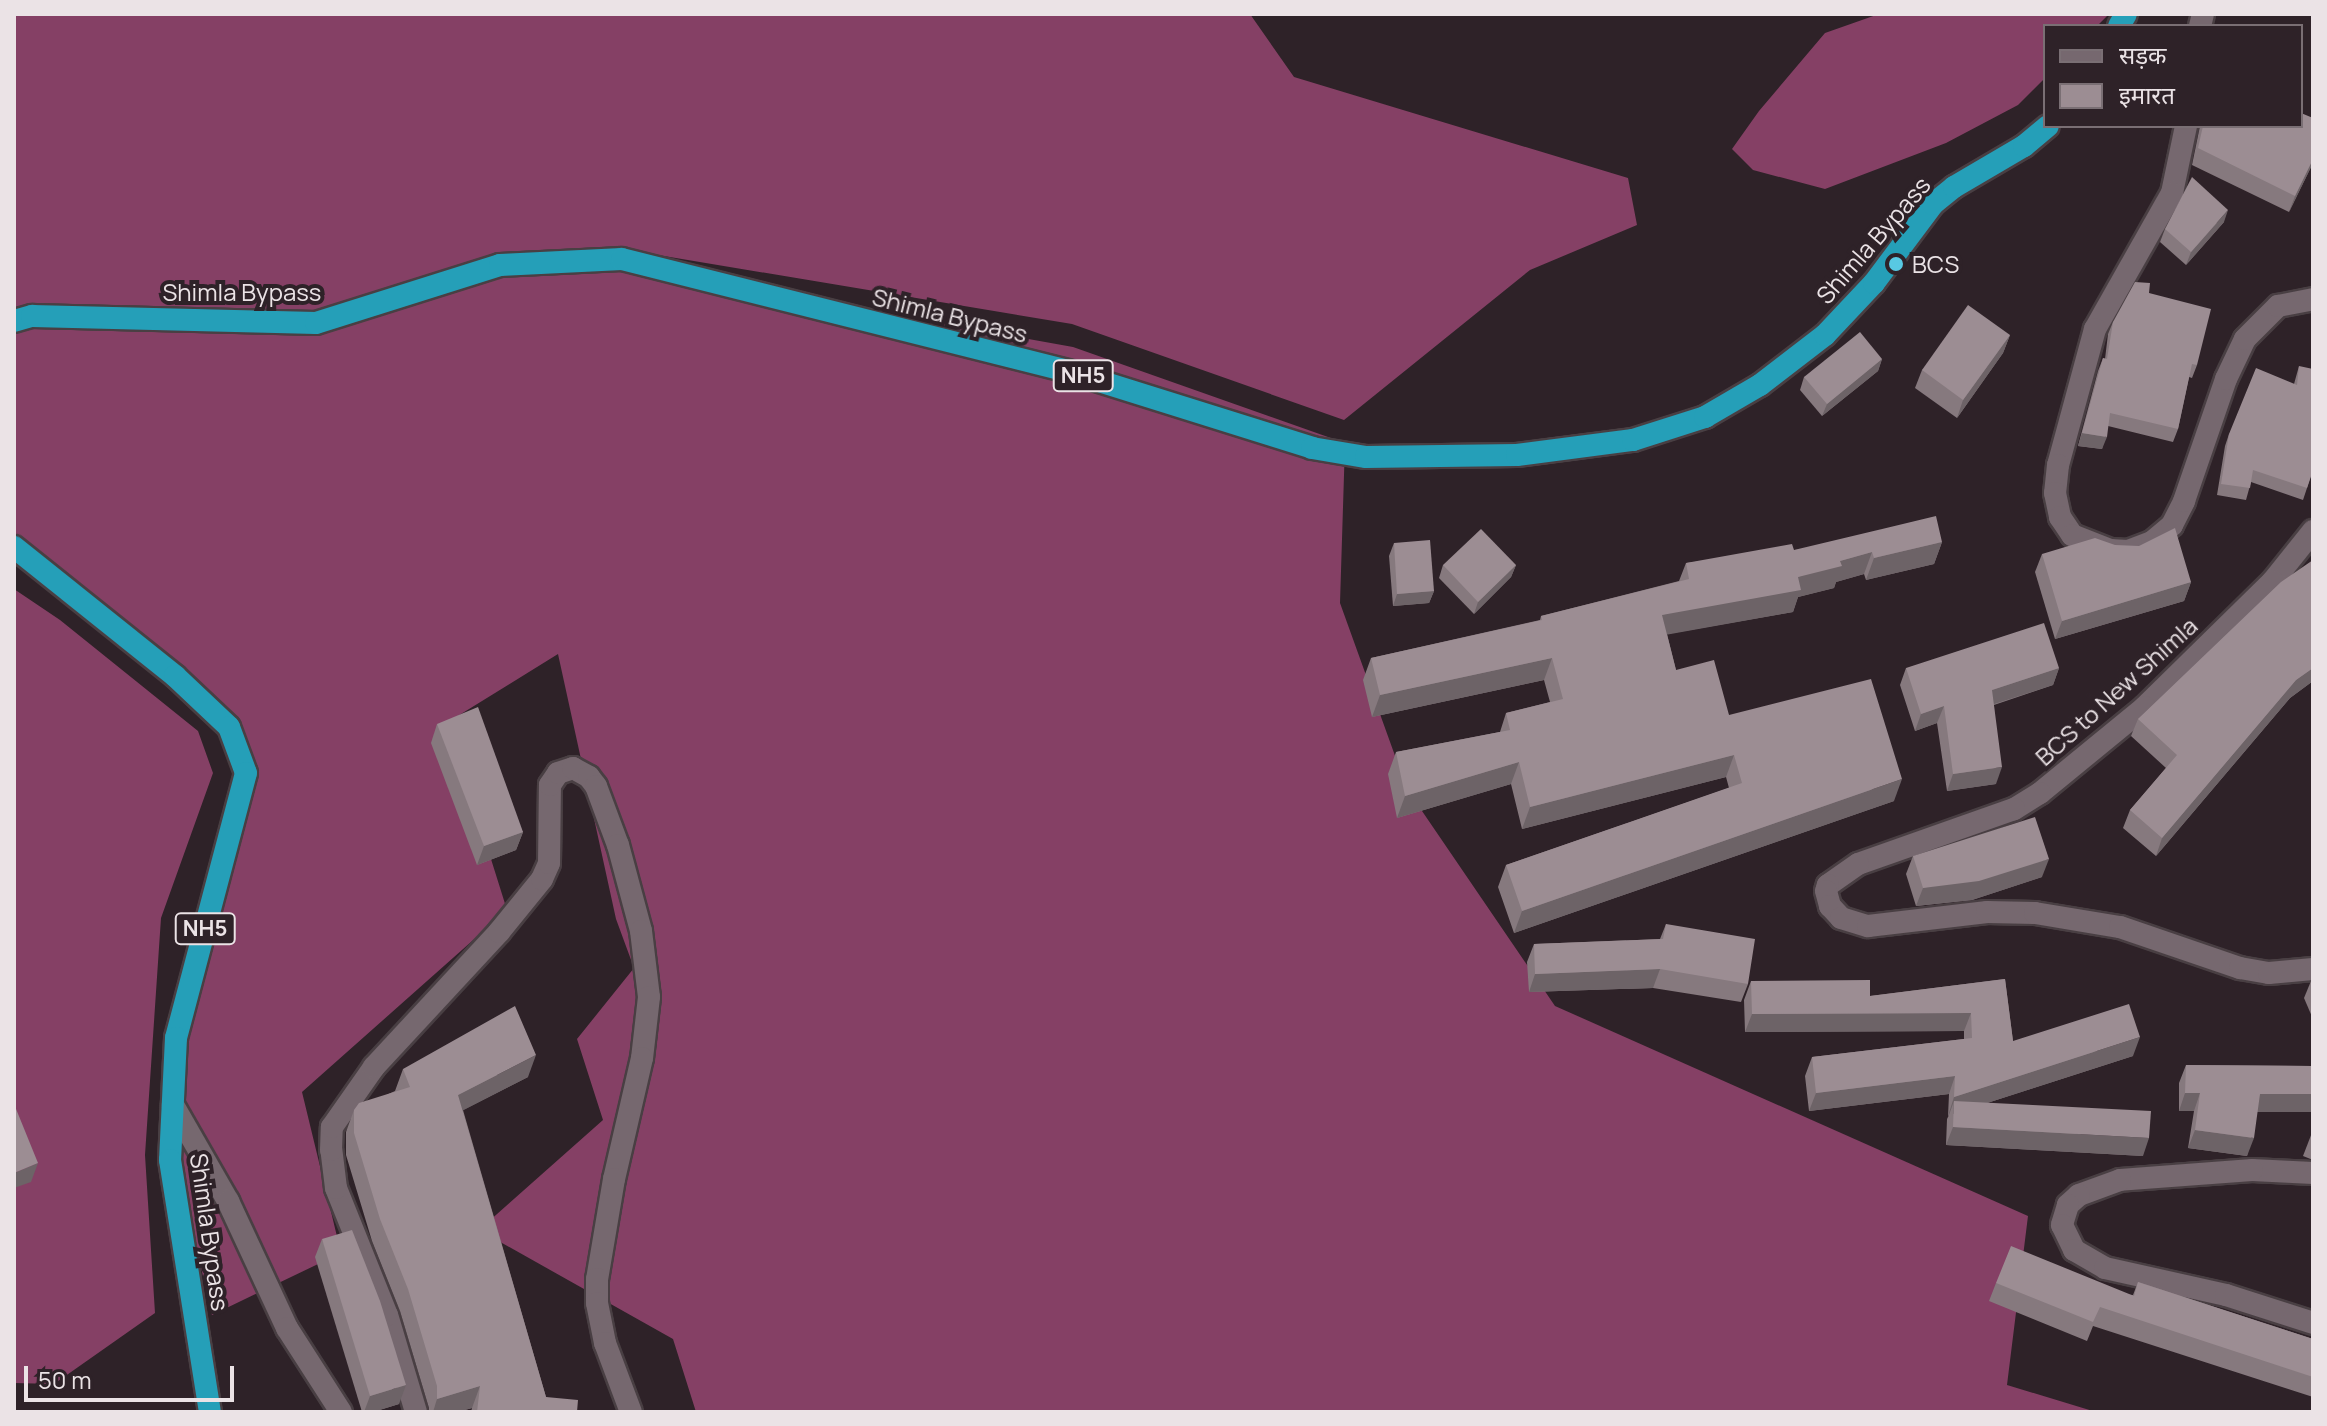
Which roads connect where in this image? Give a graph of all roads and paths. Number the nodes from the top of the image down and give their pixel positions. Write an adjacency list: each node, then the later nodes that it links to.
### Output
1 (2046, 128): 4 (highway, Shimla Bypass / NH5)
2 (2185, 128): 3 (street)
3 (2313, 299)
4 (14, 321)
5 (2313, 531): 7 (street, BCS to New Shimla)
6 (14, 547): 8 (highway, Shimla Bypass / NH5)
7 (2313, 969)
8 (173, 1105): 11 (highway, Shimla Bypass / NH5); 12 (street)
9 (2313, 1173): 10 (street)
10 (2313, 1323)
11 (210, 1412)
12 (341, 1412)
13 (416, 1412): 14 (street)
14 (631, 1412)

